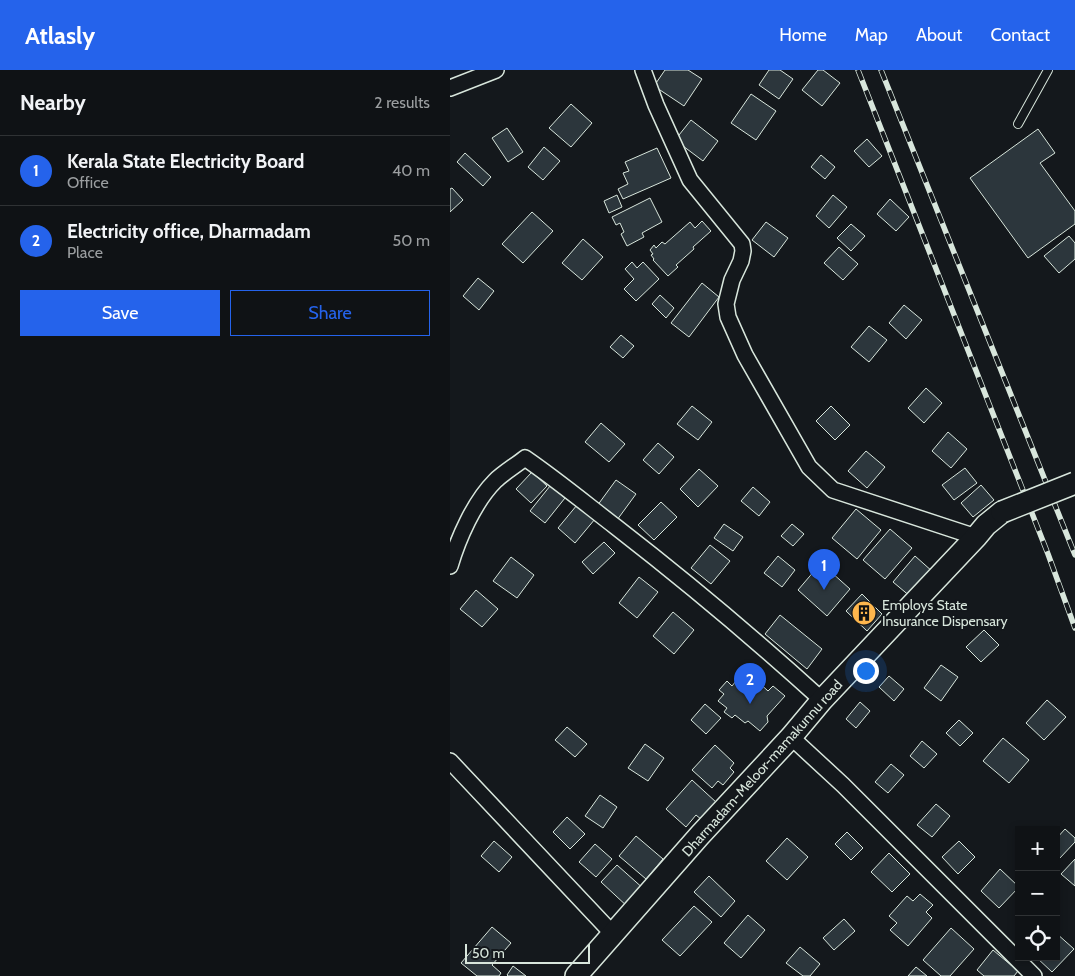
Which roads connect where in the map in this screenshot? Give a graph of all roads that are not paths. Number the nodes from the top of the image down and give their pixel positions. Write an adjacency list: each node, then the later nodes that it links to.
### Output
1 (496, 70): 4 (street)
2 (643, 70): 7 (street)
3 (1048, 70): 5 (lane)
4 (450, 88)
5 (1018, 124)
6 (1075, 483): 7 (main road, Dharmadam-Meloor-mamakunnu road, bridge)
7 (976, 537): 9 (main road, Dharmadam-Meloor-mamakunnu road)
8 (450, 566): 9 (street)
9 (822, 700): 10 (main road, Dharmadam-Meloor-mamakunnu road)
10 (791, 737): 12 (main road, Dharmadam-Meloor-mamakunnu road); 14 (street)
11 (450, 761): 12 (street)
12 (613, 934): 13 (main road, Dharmadam-Meloor-mamakunnu road)
13 (576, 976)
14 (1034, 976)

